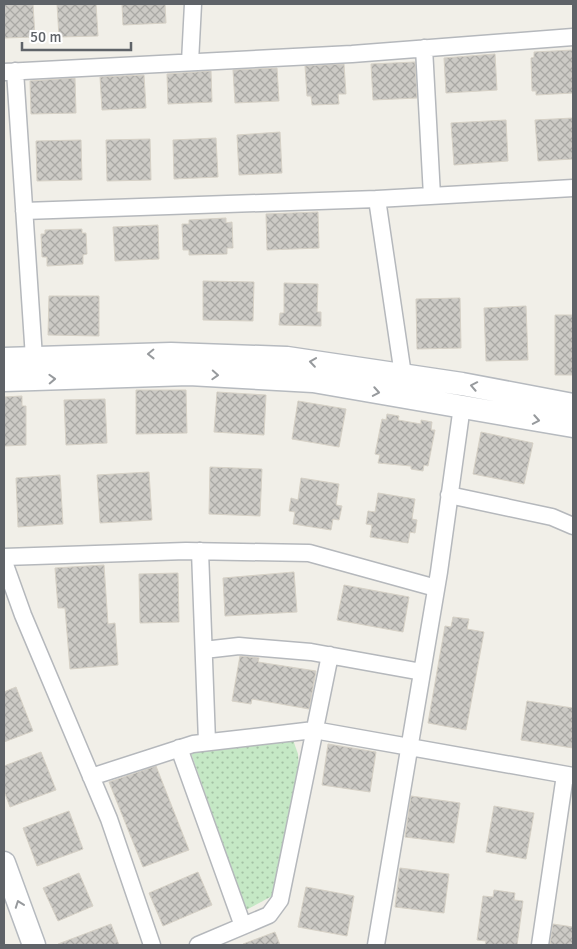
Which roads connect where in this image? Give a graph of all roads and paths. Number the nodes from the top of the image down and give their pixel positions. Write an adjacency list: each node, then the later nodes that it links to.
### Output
1 (193, 4): 4 (street)
2 (573, 37): 3 (street)
3 (424, 48): 4 (street); 7 (street)
4 (190, 62): 5 (street)
5 (9, 72): 9 (street)
6 (573, 188): 7 (street)
7 (432, 196): 8 (street)
8 (377, 199): 9 (street); 12 (street)
9 (24, 211): 10 (street)
10 (34, 358): 11 (main road); 12 (main road, one-way to 10)
11 (4, 359)
12 (402, 375): 14 (main road, one-way to 12)
13 (4, 380): 15 (main road, one-way to 15)
14 (573, 405)
15 (462, 406): 16 (main road, one-way to 16); 17 (street)
16 (573, 426)
17 (449, 495): 18 (street); 22 (street)
18 (573, 526)
19 (200, 551): 20 (street); 22 (street); 23 (street)
20 (4, 557)
21 (4, 562): 31 (street)
22 (436, 588): 25 (street)
23 (204, 650): 24 (street); 27 (street)
24 (330, 655): 25 (street); 26 (street)
25 (422, 672): 29 (street)
26 (314, 730): 27 (street); 29 (street); 33 (street)
27 (207, 742): 28 (street)
28 (179, 748): 31 (street); 33 (street)
29 (409, 748): 30 (street); 37 (street)
30 (569, 776): 38 (street)
31 (91, 777): 35 (street)
32 (4, 863): 34 (main road, one-way to 32)
33 (243, 926): 36 (street)
34 (34, 945)
35 (152, 945)
36 (198, 945)
37 (376, 945)
38 (540, 945)

